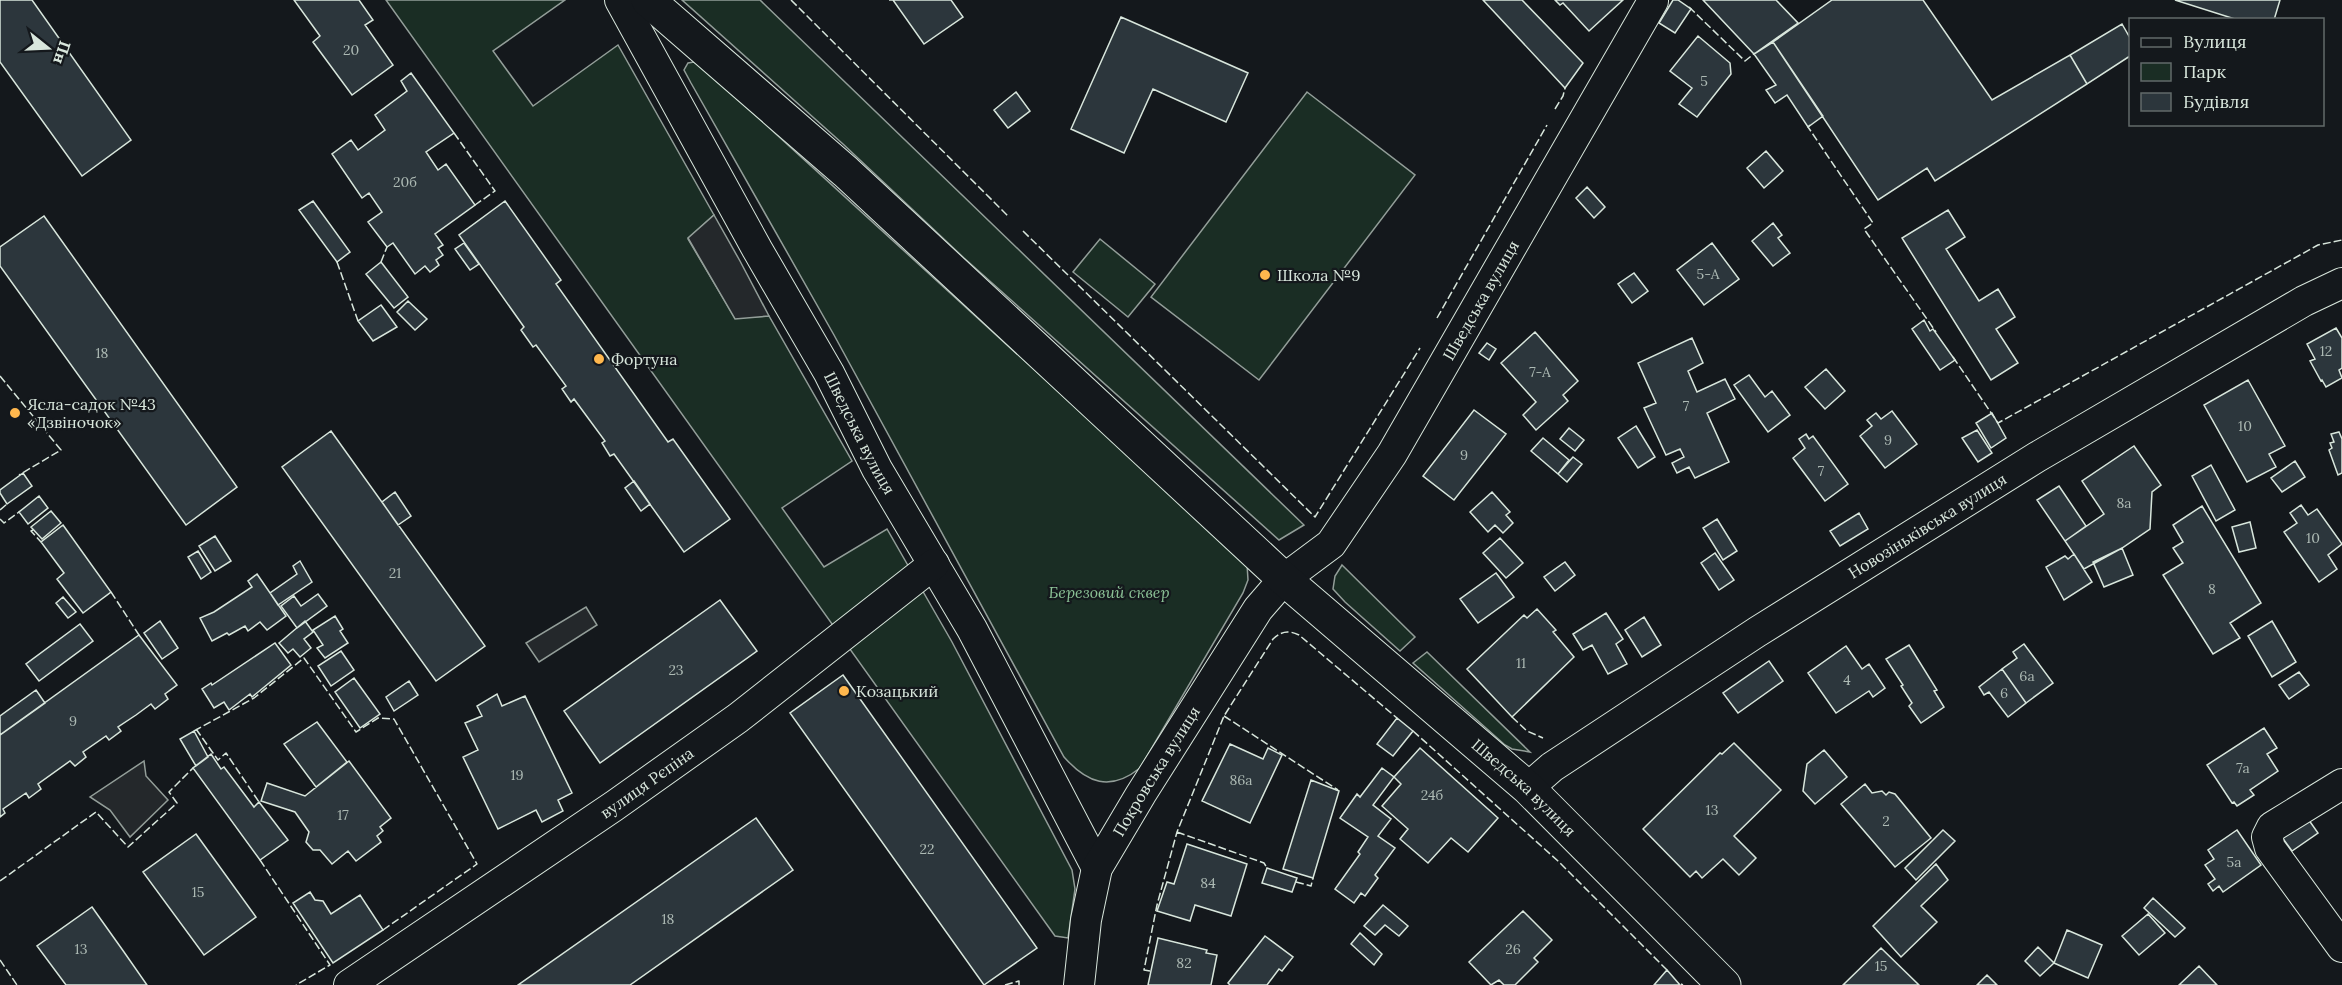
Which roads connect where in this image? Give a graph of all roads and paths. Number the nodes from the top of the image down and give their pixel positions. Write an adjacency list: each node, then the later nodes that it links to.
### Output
1 (620, 0): 5 (street, Шведська вулиця)
2 (648, 0): 6 (street, Шведська вулиця)
3 (1653, 1): 6 (street, Шведська вулиця)
4 (2342, 283): 8 (street, Новозіньківська вулиця)
5 (934, 564): 9 (street, Шведська вулиця); 11 (street, вулиця Рєпіна)
6 (1284, 579): 8 (street, Шведська вулиця); 9 (street, Покровська вулиця)
7 (2342, 784): 10 (street)
8 (1528, 788): 13 (street, Шведська вулиця)
9 (1097, 868): 12 (street, Покровська вулиця)
10 (2342, 947)
11 (349, 985)
12 (1079, 985)
13 (1724, 985)

